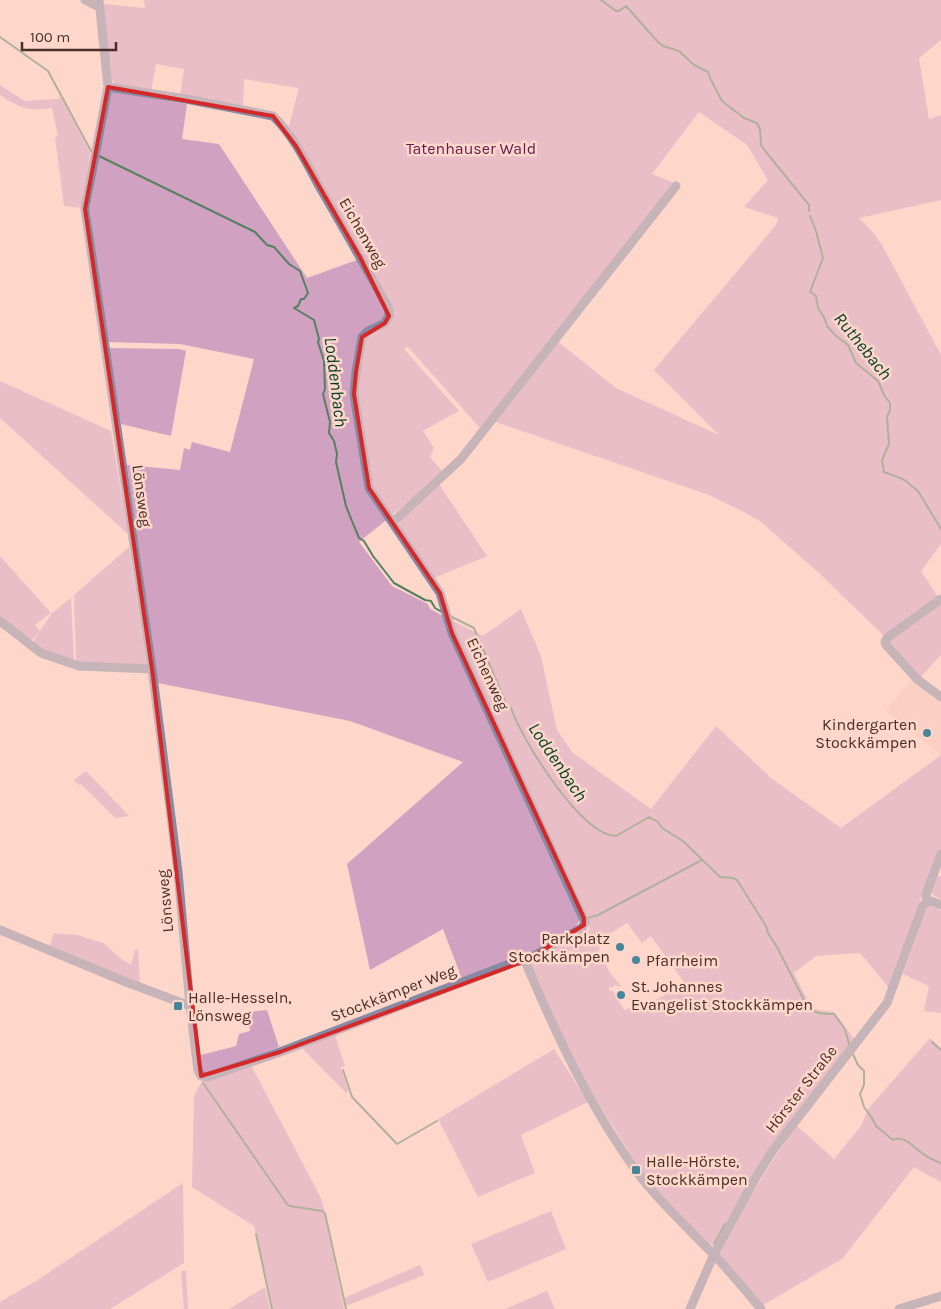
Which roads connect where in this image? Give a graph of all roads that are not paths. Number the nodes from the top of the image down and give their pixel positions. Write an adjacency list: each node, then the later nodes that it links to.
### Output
1 (85, 0): 2 (street, Lönsweg)
2 (99, 3): 3 (street, Lönsweg)
3 (108, 87): 5 (street, Eichenweg); 8 (street, Lönsweg)
4 (676, 186): 5 (street)
5 (393, 522): 14 (street, Eichenweg)
6 (941, 599): 9 (street)
7 (3, 624): 8 (street)
8 (152, 669): 15 (street, Lönsweg)
9 (941, 697)
10 (941, 854): 11 (street, Hörster Straße)
11 (927, 902): 12 (street); 16 (street, Hörster Straße)
12 (941, 905)
13 (0, 930): 15 (street)
14 (525, 961): 15 (street, Stockkämper Weg); 16 (street)
15 (190, 1006)
16 (714, 1254): 18 (street, Hörster Straße); 19 (street)
17 (941, 1296): 20 (street)
18 (690, 1309)
19 (761, 1309)
20 (899, 1309)

